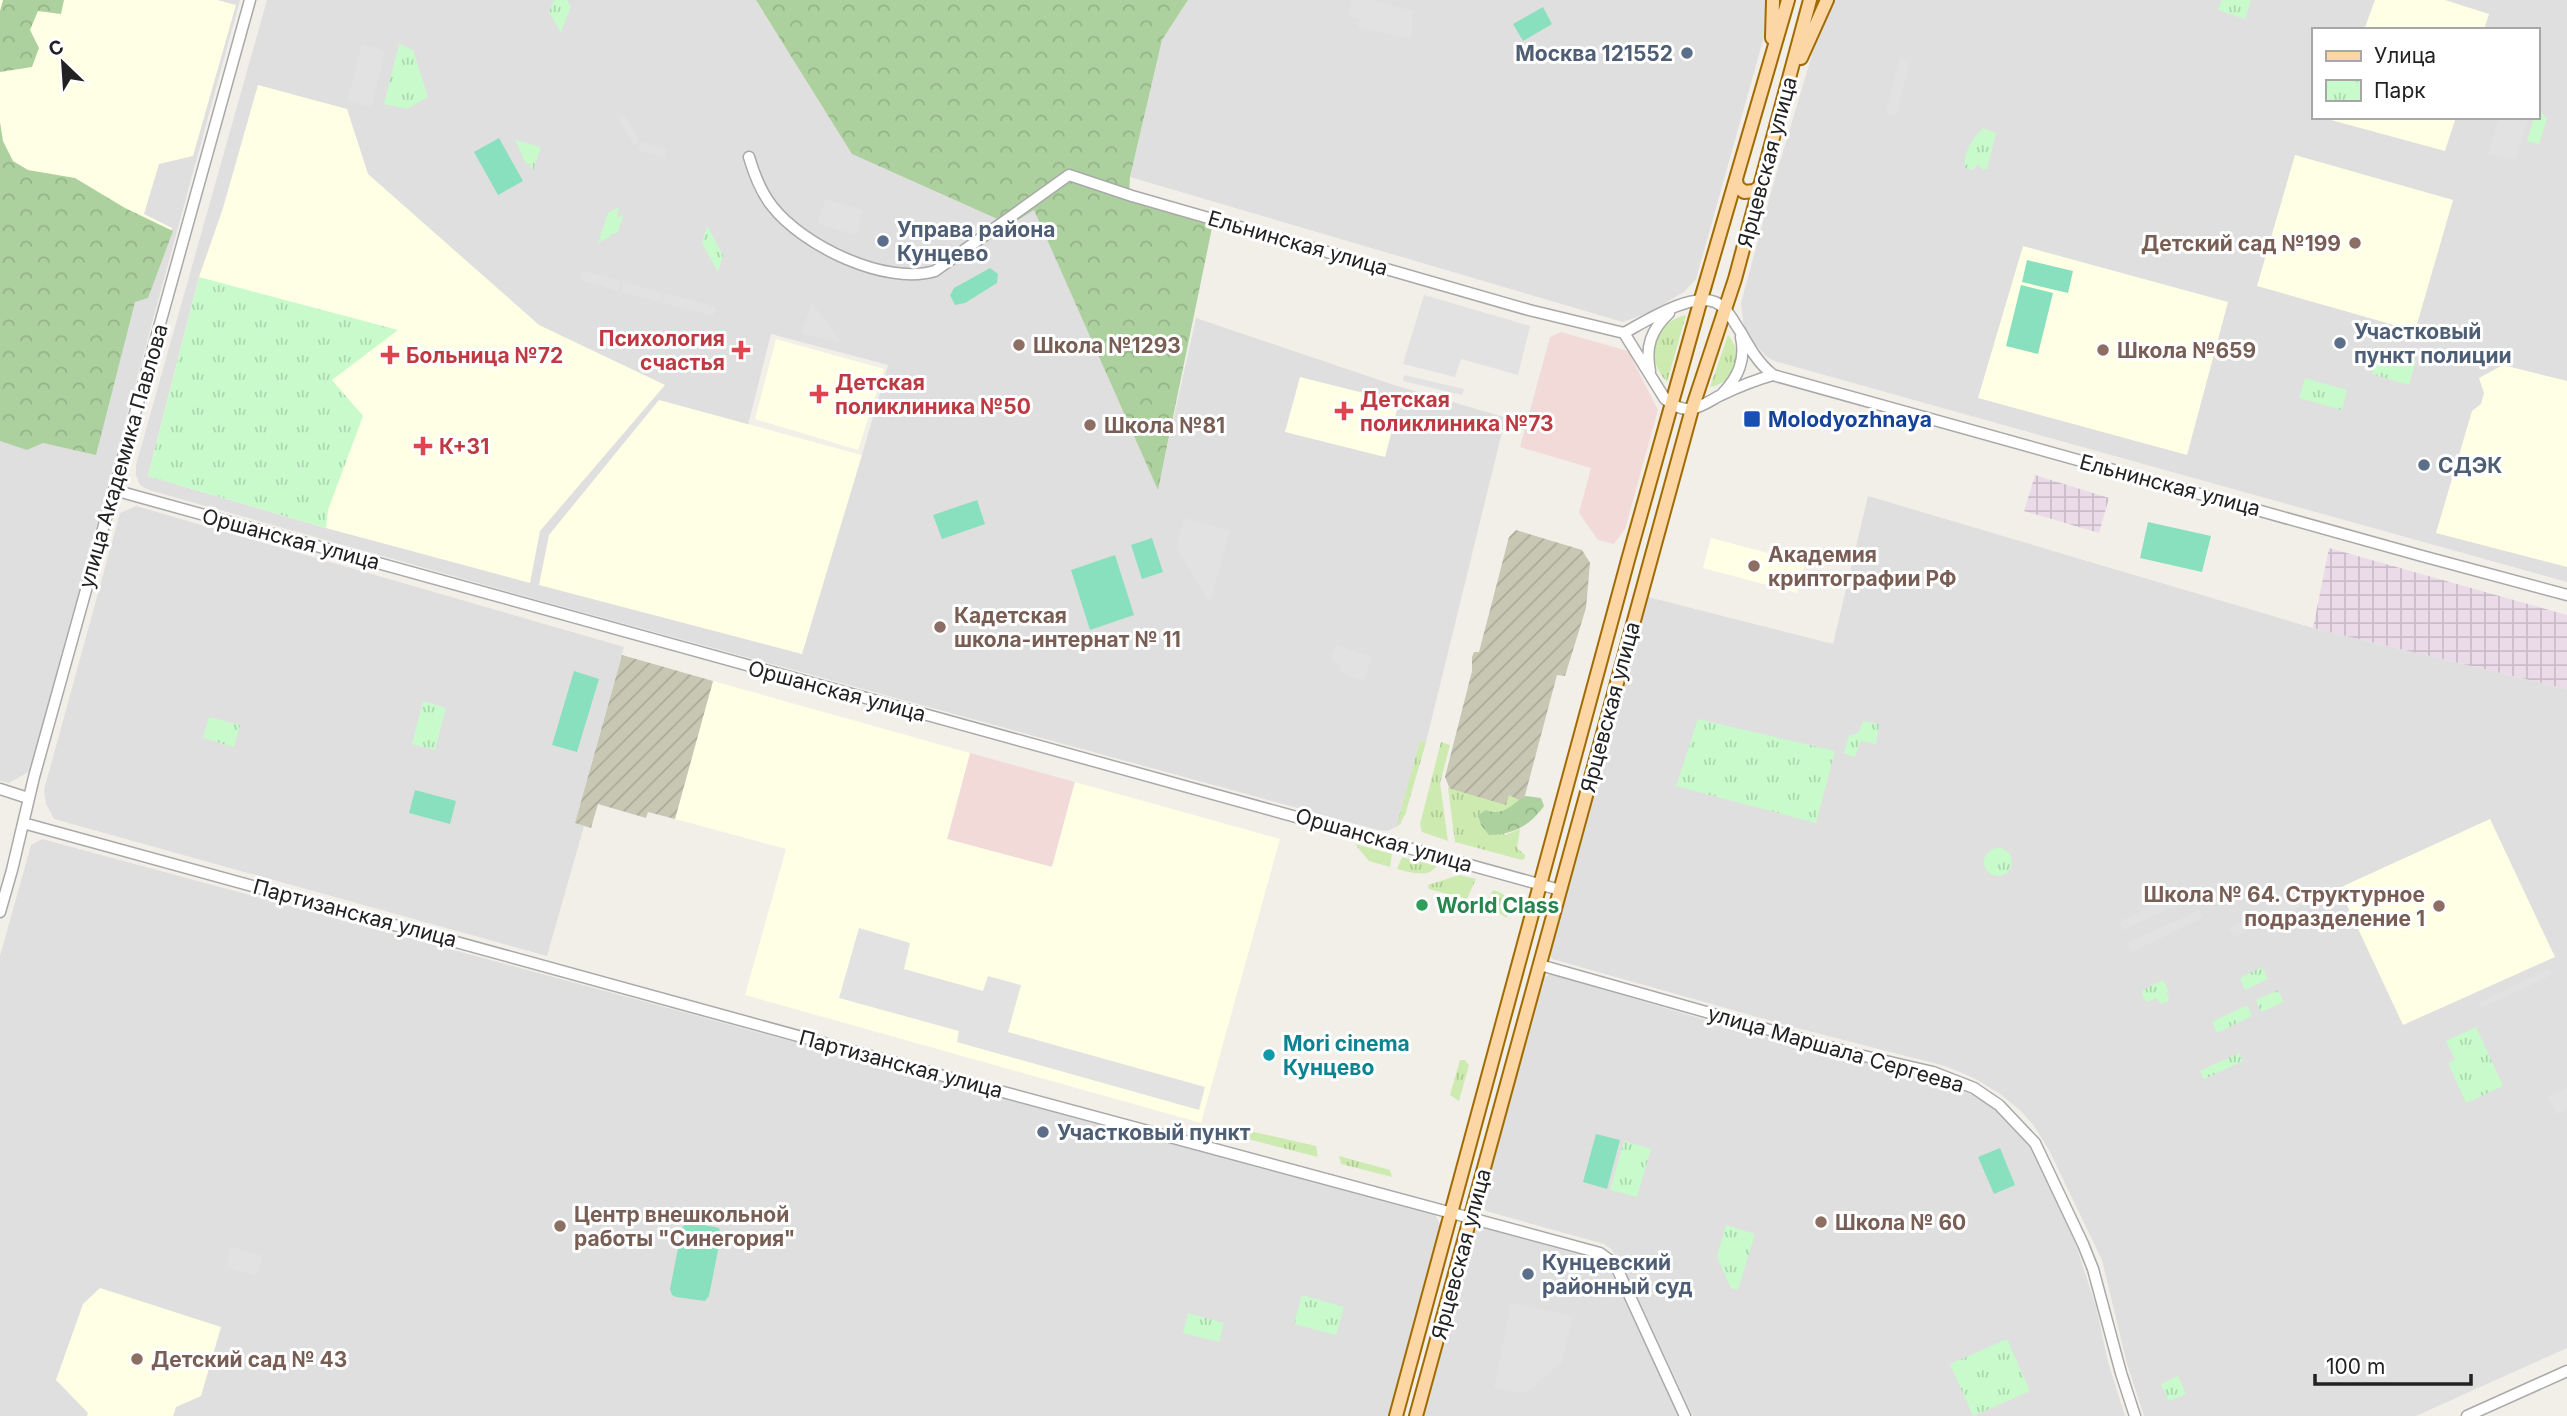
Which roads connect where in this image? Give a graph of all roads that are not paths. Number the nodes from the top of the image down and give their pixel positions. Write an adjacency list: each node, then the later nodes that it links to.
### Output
1 (250, 0): 21 (street, улица Академика Павлова)
2 (1773, 0): 6 (main road)
3 (1788, 0): 6 (main road, Ярцевская улица)
4 (1810, 0): 7 (main road, Ярцевская улица)
5 (1827, 0): 7 (main road)
6 (1768, 72): 9 (main road, Ярцевская улица)
7 (1786, 94): 10 (main road, Ярцевская улица)
8 (749, 157): 15 (street, Ельнинская улица)
9 (1736, 179): 10 (main road); 11 (main road, Ярцевская улица)
10 (1761, 186): 12 (main road, Ярцевская улица)
11 (1701, 299): 12 (street); 13 (street); 19 (main road, Ярцевская улица)
12 (1726, 310): 14 (street); 20 (main road, Ярцевская улица)
13 (1671, 311): 15 (street); 17 (street)
14 (1739, 331): 16 (street); 18 (street)
15 (1624, 333): 17 (street)
16 (1773, 374): 18 (street); 22 (street, Ельнинская улица)
17 (1652, 379): 19 (street)
18 (1720, 396): 20 (street)
19 (1672, 404): 20 (street); 26 (main road, Ярцевская улица)
20 (1692, 409): 27 (main road, Ярцевская улица)
21 (114, 491): 24 (street, улица Академика Павлова); 26 (street, Оршанская улица)
22 (2567, 595)
23 (0, 789): 24 (street)
24 (28, 798): 25 (street, улица Академика Павлова)
25 (23, 823): 28 (street, улица Академика Павлова); 30 (street, Партизанская улица)
26 (1540, 884): 27 (street, Оршанская улица); 30 (main road, Ярцевская улица)
27 (1560, 890): 29 (main road, Ярцевская улица)
28 (0, 912)
29 (1540, 965): 31 (main road, Ярцевская улица); 36 (street, улица Маршала Сергеева)
30 (1451, 1213): 31 (street, Партизанская улица); 33 (main road, Ярцевская улица)
31 (1470, 1218): 34 (main road, Ярцевская улица); 35 (street, Партизанская улица)
32 (2567, 1371): 37 (street)
33 (1396, 1416)
34 (1416, 1416)
35 (1685, 1416)
36 (2135, 1416)
37 (2467, 1416)

